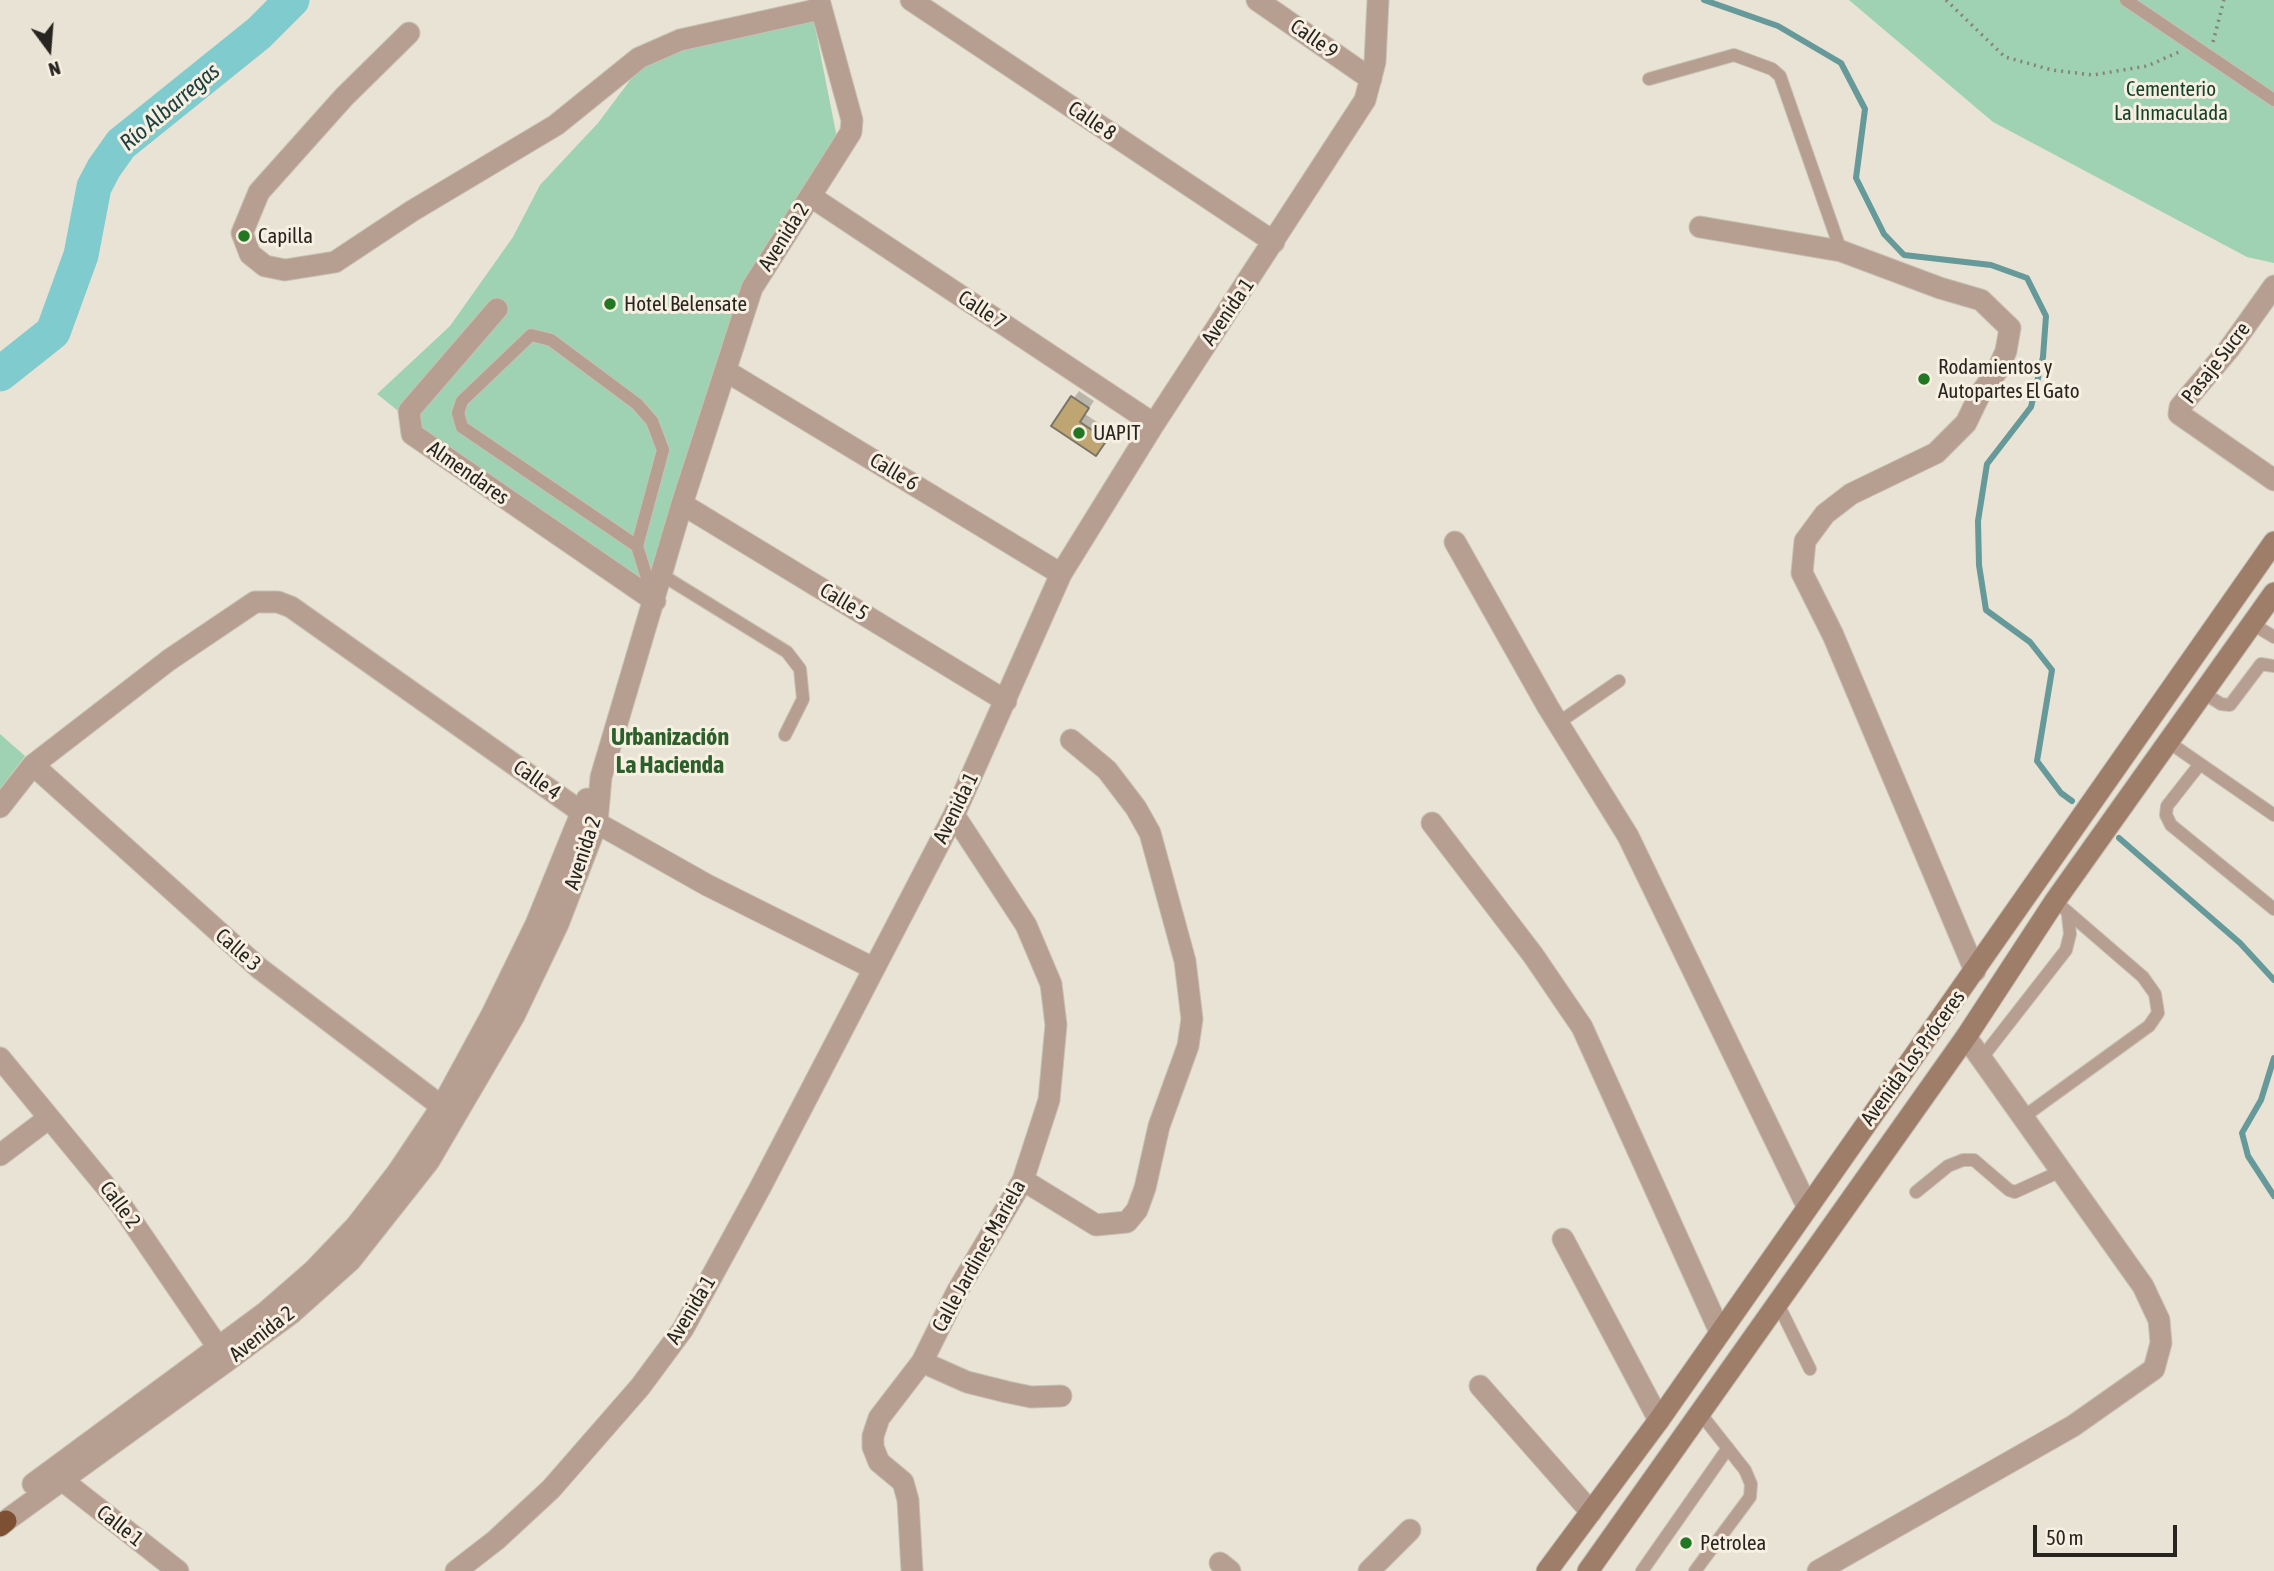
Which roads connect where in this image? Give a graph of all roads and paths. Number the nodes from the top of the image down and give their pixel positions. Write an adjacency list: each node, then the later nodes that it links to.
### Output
1 (911, 0): 16 (street, Calle 8)
2 (1257, 0): 11 (street, Calle 9)
3 (1378, 0): 11 (street, Avenida 1)
4 (1946, 0): 9 (path)
5 (2126, 0): 9 (lane)
6 (2224, 0): 10 (path)
7 (820, 4): 8 (street); 14 (street, Avenida 2)
8 (409, 33)
9 (2194, 46): 10 (lane)
10 (2210, 55): 13 (lane)
11 (1371, 79): 16 (street, Avenida 1)
12 (1649, 79): 17 (lane)
13 (2274, 100)
14 (810, 196): 20 (street, Avenida 2); 21 (street, Calle 7)
15 (1700, 227): 17 (street)
16 (1274, 242): 21 (street, Avenida 1)
17 (1841, 251): 51 (street)
18 (2274, 286): 22 (street, Pasaje Sucre)
19 (497, 309): 30 (street, Almendares)
20 (726, 371): 23 (street, Avenida 2); 27 (street, Calle 6)
21 (1154, 424): 27 (street, Avenida 1)
22 (2274, 481)
23 (682, 504): 28 (street, Avenida 2); 36 (street, Calle 5)
24 (1455, 542): 37 (street)
25 (2274, 542): 51 (main road, Avenida Los Próceres)
26 (638, 546): 26 (lane); 30 (lane)
27 (1062, 574): 36 (street, Avenida 1)
28 (662, 575): 30 (street, Avenida 2); 38 (lane)
29 (2274, 593): 31 (main road, Avenida Los Próceres)
30 (655, 601): 46 (street, Avenida 2)
31 (2250, 623): 32 (lane); 35 (main road, Avenida Los Próceres)
32 (2274, 637)
33 (2274, 666): 35 (lane)
34 (1619, 681): 37 (lane)
35 (2202, 692): 40 (main road, Avenida Los Próceres)
36 (1006, 701): 44 (street, Avenida 1)
37 (1558, 723): 62 (street)
38 (786, 735)
39 (1071, 740): 60 (street)
40 (2167, 741): 41 (lane); 48 (main road, Avenida Los Próceres)
41 (2200, 764): 45 (lane); 49 (lane)
42 (33, 765): 43 (street); 46 (street, Calle 4); 55 (street, Calle 3)
43 (0, 807)
44 (954, 814): 50 (street, Avenida 1); 60 (street, Calle Jardines Mariela)
45 (2274, 815)
46 (588, 817): 50 (street, Calle 4); 55 (street, Avenida 2)
47 (1432, 823): 65 (street)
48 (2062, 908): 52 (main road, Avenida Los Próceres); 54 (lane); 57 (lane)
49 (2274, 909)
50 (873, 968): 79 (street, Avenida 1)
51 (1975, 971): 62 (main road, Avenida Los Próceres)
52 (1966, 1037): 54 (street); 64 (main road, Avenida Los Próceres)
53 (0, 1058): 56 (street, Calle 2)
54 (1982, 1059): 57 (street)
55 (449, 1112): 66 (street, Avenida 2)
56 (49, 1118): 58 (street); 66 (street, Calle 2)
57 (2022, 1118): 59 (street)
58 (0, 1156)
59 (2061, 1171): 61 (lane); 86 (street)
60 (1023, 1180): 67 (street, Calle Jardines Mariela)
61 (1916, 1192)
62 (1807, 1206): 65 (main road, Avenida Los Próceres)
63 (1563, 1239): 72 (street)
64 (1778, 1304): 68 (lane); 71 (main road, Avenida Los Próceres)
65 (1720, 1332): 72 (main road, Avenida Los Próceres)
66 (223, 1353): 74 (street, Avenida 2); 76 (street)
67 (922, 1362): 70 (street); 80 (street, Calle Jardines Mariela)
68 (1810, 1368)
69 (1480, 1386): 75 (street)
70 (1061, 1396)
71 (1700, 1413): 73 (lane); 83 (main road, Avenida Los Próceres)
72 (1659, 1420): 75 (main road, Avenida Los Próceres)
73 (1728, 1448): 84 (lane); 85 (lane)
74 (62, 1480): 76 (street, Avenida 2); 78 (street, Calle 1)
75 (1591, 1512): 82 (main road, Avenida Los Próceres)
76 (1, 1520)
77 (1410, 1530): 81 (street)
78 (178, 1571)
79 (456, 1571)
80 (912, 1571)
81 (1368, 1571)
82 (1547, 1571)
83 (1588, 1571)
84 (1642, 1571)
85 (1695, 1571)
86 (1818, 1571)

